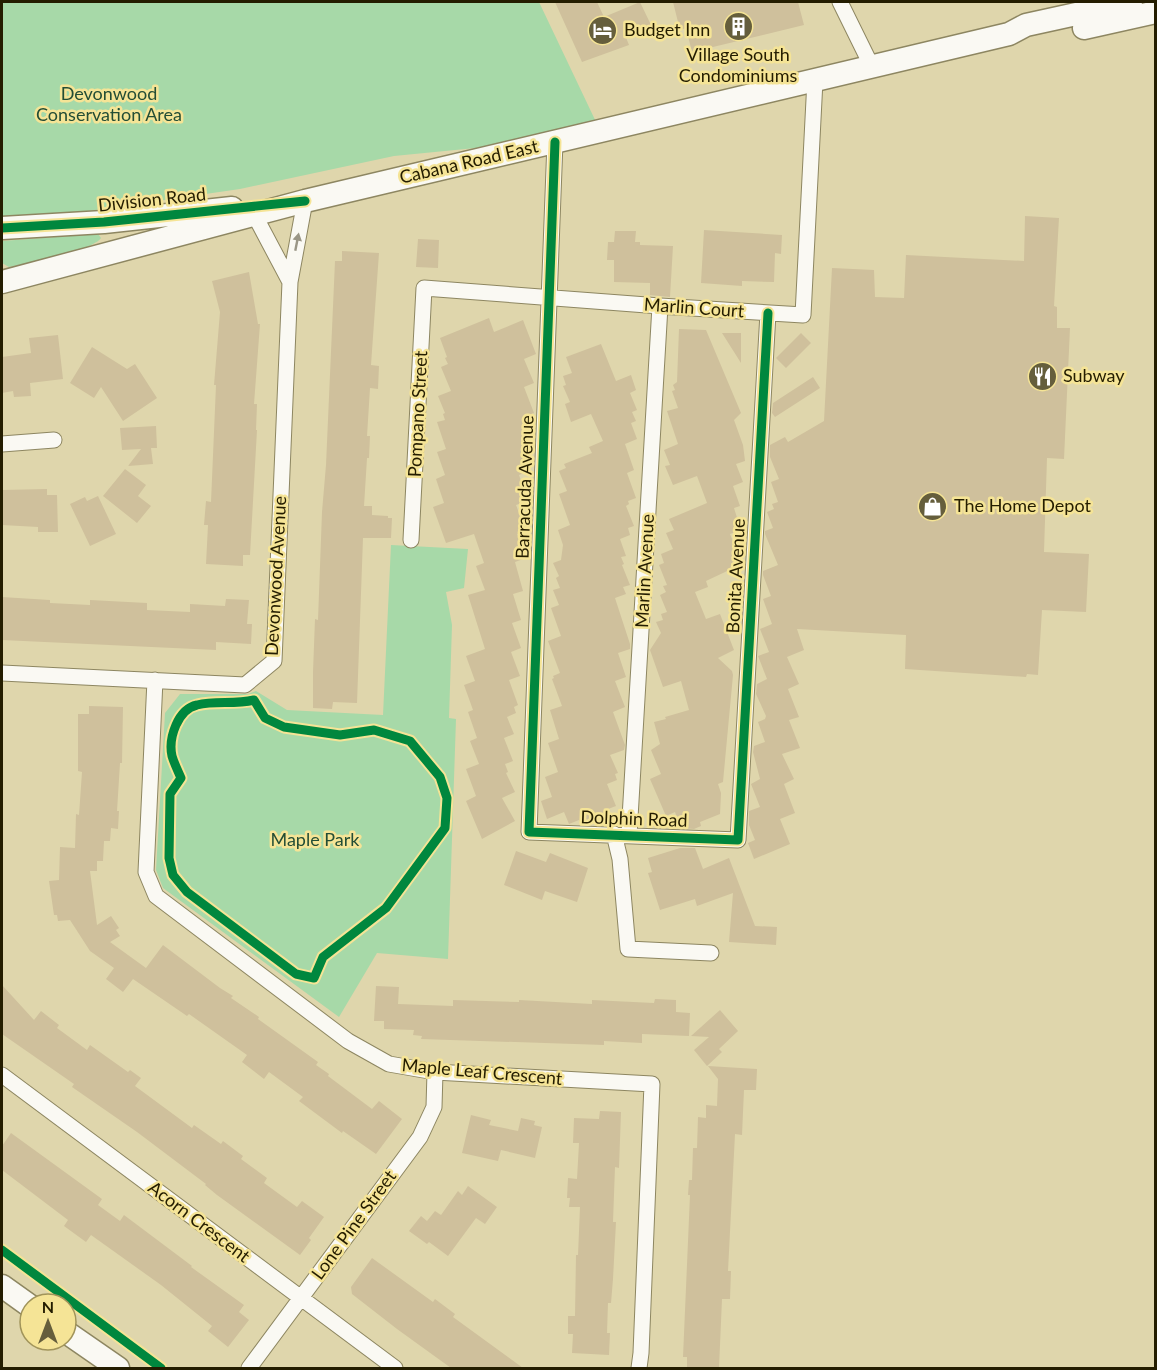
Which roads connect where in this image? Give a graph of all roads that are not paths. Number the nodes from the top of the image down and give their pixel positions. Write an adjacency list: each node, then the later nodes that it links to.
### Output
1 (840, 2): 5 (street)
2 (1131, 2): 4 (main road, Cabana Road East)
3 (1155, 12): 4 (main road, Cabana Road East)
4 (1009, 34): 5 (main road, Cabana Road East)
5 (872, 67): 6 (main road, Cabana Road East)
6 (815, 80): 7 (main road, Cabana Road East); 16 (street, Marlin Court)
7 (555, 142): 8 (main road, Cabana Road East); 14 (street, Barracuda Avenue)
8 (305, 201): 9 (main road, Cabana Road East); 10 (main road, Division Road); 12 (street, Devonwood Avenue, one-way to 8)
9 (254, 214): 11 (main road, Cabana Road East); 12 (street)
10 (2, 228)
11 (2, 282)
12 (290, 282): 21 (street, Devonwood Avenue)
13 (424, 288): 14 (street, Marlin Court); 19 (street, Pompano Street)
14 (549, 298): 15 (street, Marlin Court); 22 (street, Barracuda Avenue)
15 (660, 306): 16 (street, Marlin Court); 23 (street, Marlin Avenue)
16 (768, 313): 24 (street, Bonita Avenue)
17 (54, 440): 18 (street)
18 (2, 444)
19 (411, 540)
20 (2, 673): 21 (street, Devonwood Avenue)
21 (155, 680): 26 (street, Maple Leaf Crescent)
22 (529, 832): 23 (street, Dolphin Road)
23 (622, 835): 24 (street, Dolphin Road); 25 (street, Marlin Avenue)
24 (738, 840)
25 (711, 953)
26 (435, 1072): 30 (street, Lone Pine Street); 35 (street, Maple Leaf Crescent)
27 (2, 1075): 30 (street, Acorn Crescent)
28 (2, 1286): 29 (main road)
29 (18, 1297)
30 (301, 1298): 33 (street, Lone Pine Street); 34 (street, Acorn Crescent)
31 (78, 1340): 32 (main road)
32 (118, 1368)
33 (249, 1368)
34 (395, 1368)
35 (639, 1368)

